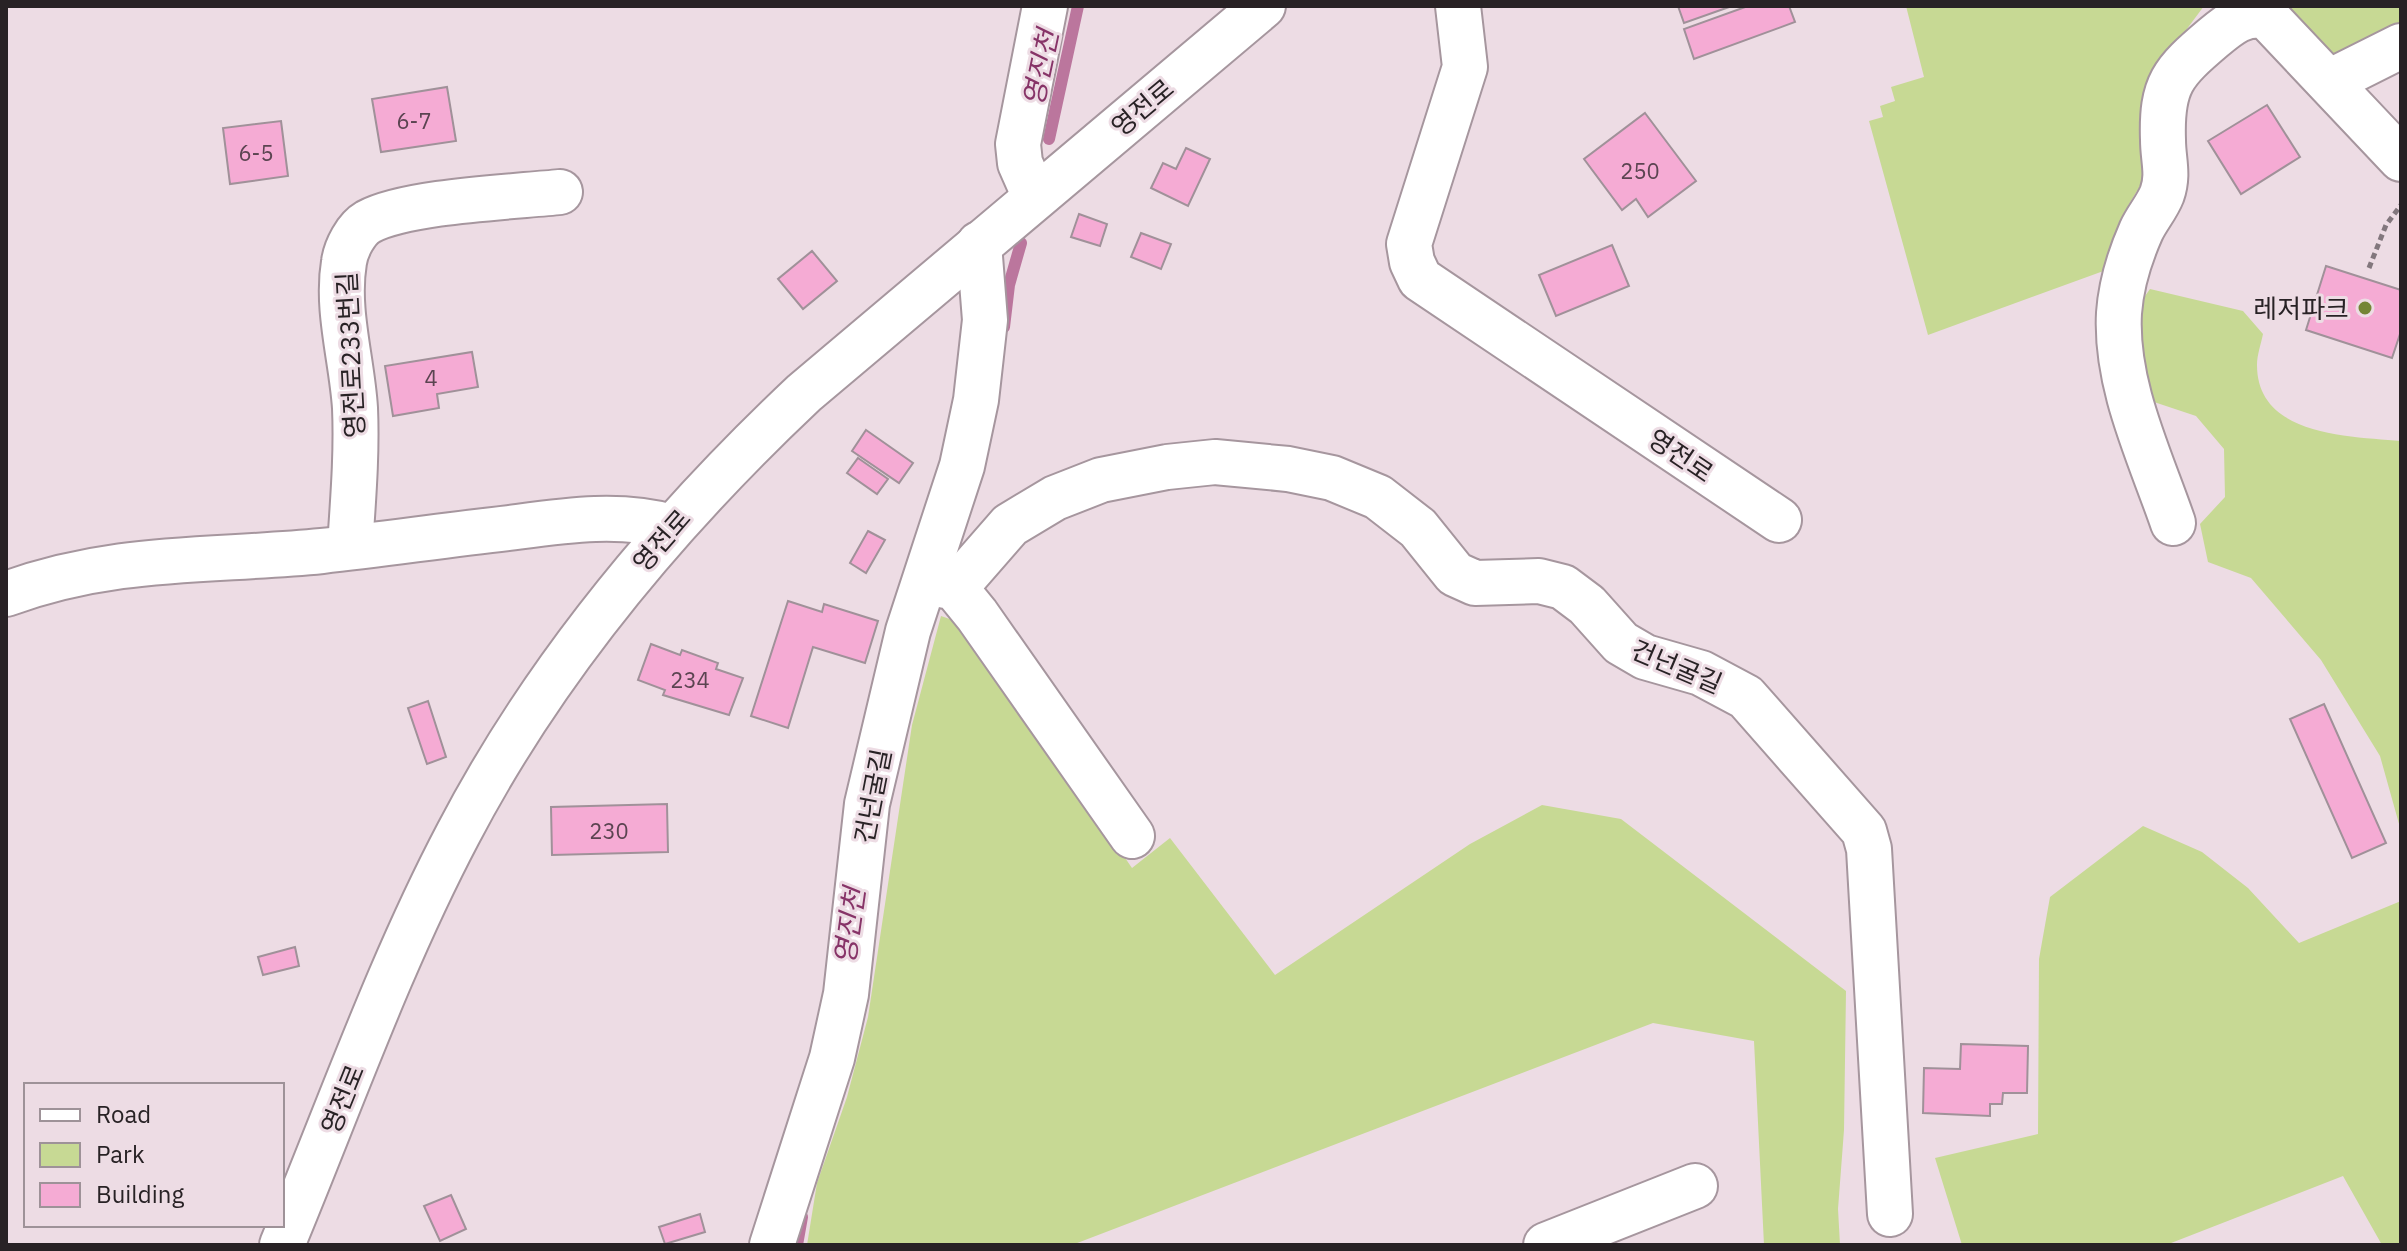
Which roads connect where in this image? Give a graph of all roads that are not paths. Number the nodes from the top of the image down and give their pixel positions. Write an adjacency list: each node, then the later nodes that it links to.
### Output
1 (1045, 6): 8 (street)
2 (1263, 6): 8 (street, 영전로)
3 (1458, 6): 10 (street, 영전로)
4 (2401, 46): 5 (street)
5 (2329, 82): 6 (street); 11 (street)
6 (2401, 159)
7 (560, 192): 13 (street, 영전로233번길)
8 (1035, 197): 9 (street, 영전로)
9 (979, 244): 12 (street, 영전로); 14 (street, 건넌굴길)
10 (1779, 520)
11 (2173, 523)
12 (671, 527): 13 (street); 19 (street, 영전로)
13 (350, 547): 15 (street)
14 (940, 585): 16 (street); 18 (street, 건넌굴길); 20 (street, 건넌굴길)
15 (6, 594)
16 (1132, 836)
17 (1695, 1186): 21 (street)
18 (1890, 1214)
19 (282, 1245)
20 (772, 1245)
21 (1546, 1245)

